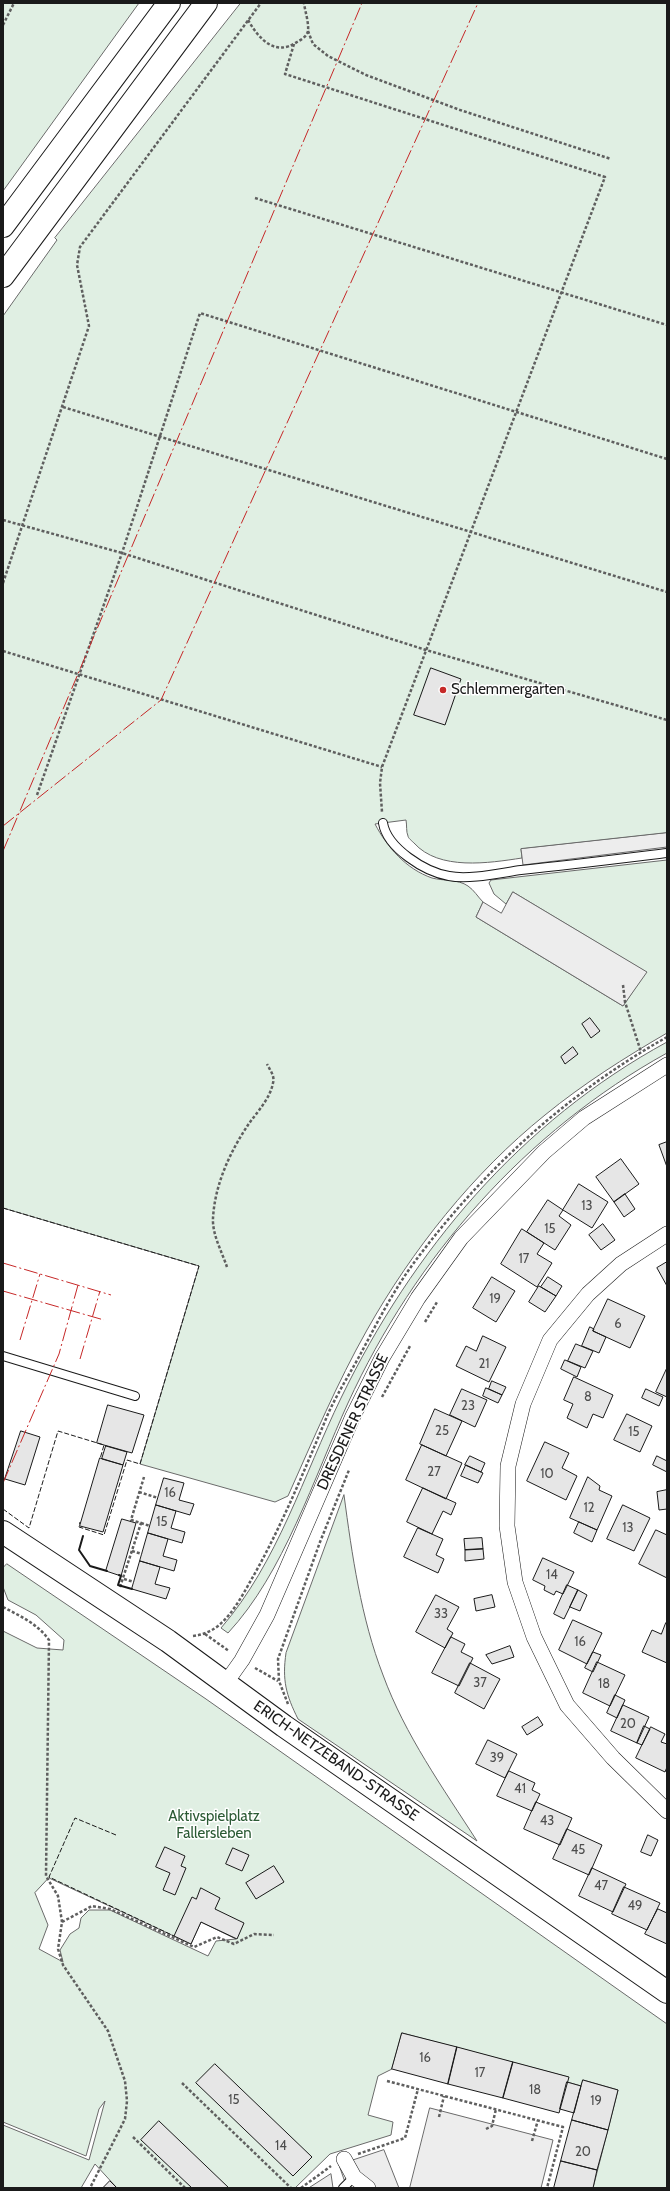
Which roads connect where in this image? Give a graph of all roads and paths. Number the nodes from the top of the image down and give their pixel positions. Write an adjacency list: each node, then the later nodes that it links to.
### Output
1 (14, 3): 7 (path)
2 (169, 3): 12 (main road)
3 (206, 3): 13 (main road)
4 (261, 3): 6 (path)
5 (304, 3): 8 (path)
6 (248, 20): 9 (path); 16 (path)
7 (3, 24)
8 (308, 31): 9 (path); 10 (path)
9 (294, 44): 14 (path)
10 (611, 159)
11 (255, 198): 14 (path)
12 (3, 226)
13 (3, 276)
14 (562, 292): 15 (path); 17 (path)
15 (667, 325)
16 (63, 408): 18 (path); 21 (path)
17 (517, 412): 18 (path); 19 (path); 22 (path)
18 (159, 436): 22 (path); 23 (path)
19 (667, 459)
20 (3, 520): 21 (path)
21 (23, 526): 23 (path); 24 (path)
22 (470, 531): 25 (path); 26 (path)
23 (122, 553): 26 (path); 28 (path)
24 (3, 583)
25 (667, 592)
26 (426, 650): 29 (path); 30 (path)
27 (3, 651): 28 (path)
28 (78, 673): 30 (path); 31 (path)
29 (667, 720)
30 (382, 767): 32 (path)
31 (37, 795)
32 (383, 823): 33 (lane)
33 (667, 853)
34 (623, 985): 35 (path)
35 (641, 1052)
36 (267, 1064): 39 (path)
37 (667, 1065): 59 (street, DRESDENER STRASSE)
38 (667, 1234): 61 (street)
39 (227, 1267)
40 (440, 1297): 41 (path)
41 (421, 1328)
42 (413, 1340): 45 (path)
43 (3, 1356): 44 (lane)
44 (135, 1396)
45 (379, 1403)
46 (350, 1469): 60 (path)
47 (144, 1477): 48 (path)
48 (139, 1492): 49 (path); 50 (path)
49 (158, 1498)
50 (141, 1522): 51 (path); 53 (path)
51 (150, 1526)
52 (3, 1532): 57 (main road, ERICH-NETZEBAND-STRASSE)
53 (132, 1551): 54 (path); 55 (path)
54 (142, 1554)
55 (124, 1579): 56 (path); 57 (path)
56 (134, 1582)
57 (108, 1603): 59 (main road, ERICH-NETZEBAND-STRASSE)
58 (3, 1607): 62 (path)
59 (225, 1684): 60 (main road, ERICH-NETZEBAND-STRASSE)
60 (284, 1726): 64 (main road, ERICH-NETZEBAND-STRASSE)
61 (667, 1811)
62 (62, 1922): 63 (path); 77 (path)
63 (274, 1935)
64 (667, 1992)
65 (387, 2081): 67 (path)
66 (182, 2083): 79 (path)
67 (418, 2089): 68 (path); 75 (path)
68 (444, 2096): 69 (path); 70 (path)
69 (496, 2109): 71 (path); 72 (path)
70 (439, 2117)
71 (538, 2120): 74 (path); 83 (path)
72 (486, 2129)
73 (133, 2137): 78 (path)
74 (532, 2141)
75 (344, 2159): 76 (street); 80 (path)
76 (354, 2177): 81 (lane); 82 (street)
77 (90, 2188)
78 (185, 2188)
79 (291, 2188)
80 (301, 2188)
81 (343, 2188)
82 (368, 2188)
83 (547, 2188)

